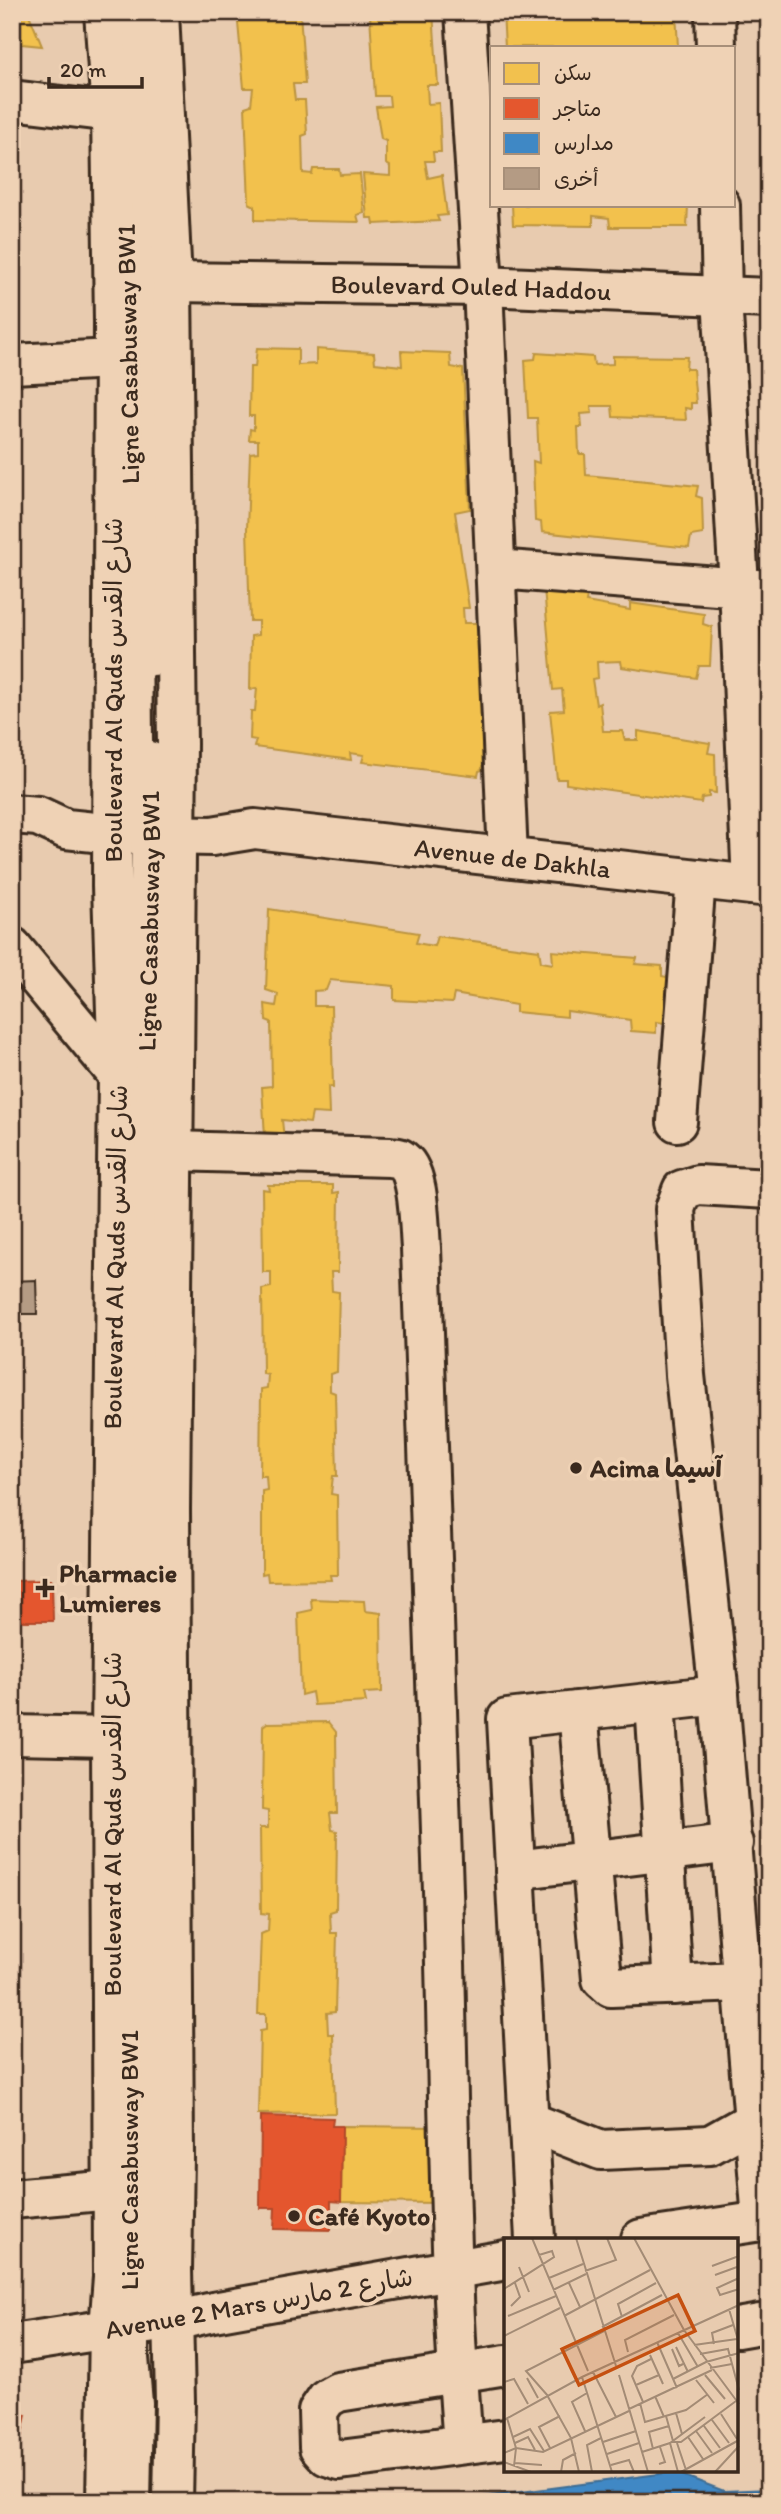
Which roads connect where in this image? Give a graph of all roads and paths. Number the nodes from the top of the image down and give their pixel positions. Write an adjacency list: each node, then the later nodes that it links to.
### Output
1 (104, 12): 9 (main road, Boulevard Al Quds شارع القدس)
2 (116, 12): 20 (main road, Ligne Casabusway BW1)
3 (131, 12): 20 (main road, Ligne Casabusway BW1)
4 (159, 12): 11 (main road, Boulevard Al Quds شارع القدس)
5 (465, 12): 12 (main road)
6 (715, 12): 7 (main road)
7 (716, 46)
8 (12, 100): 9 (main road)
9 (111, 112): 15 (main road, Boulevard Al Quds شارع القدس)
10 (720, 206): 13 (main road)
11 (172, 282): 12 (main road, Boulevard Ouled Haddou); 20 (main road, Boulevard Al Quds شارع القدس)
12 (483, 286): 13 (main road, Boulevard Ouled Haddou); 17 (main road)
13 (722, 297): 14 (main road, Boulevard Ouled Haddou); 18 (main road)
14 (769, 298)
15 (114, 359): 16 (main road); 20 (main road, Boulevard Al Quds شارع القدس)
16 (12, 364)
17 (495, 569): 18 (main road); 21 (main road)
18 (754, 588): 23 (main road)
19 (25, 815): 20 (main road, Avenue de Dakhla)
20 (141, 822): 21 (main road, Avenue de Dakhla); 25 (main road, Boulevard Al Quds شارع القدس); 27 (main road, Boulevard Al Quds شارع القدس); 49 (main road, Ligne Casabusway BW1)
21 (508, 857): 22 (main road, Avenue de Dakhla)
22 (696, 879): 23 (main road, Avenue de Dakhla); 26 (main road)
23 (760, 886)
24 (12, 947): 25 (main road)
25 (117, 1075): 33 (main road, Boulevard Al Quds شارع القدس)
26 (677, 1122)
27 (172, 1151): 48 (main road); 49 (main road, Boulevard Al Quds شارع القدس)
28 (769, 1189): 29 (main road)
29 (719, 1695): 30 (main road); 34 (main road)
30 (655, 1702): 31 (main road); 35 (main road)
31 (578, 1711): 36 (main road); 37 (main road)
32 (12, 1735): 33 (main road)
33 (111, 1737): 42 (main road, Boulevard Al Quds شارع القدس)
34 (733, 1843): 35 (main road); 38 (main road)
35 (664, 1850): 36 (main road); 39 (main road)
36 (592, 1861): 37 (main road); 39 (main road)
37 (515, 1870): 41 (main road)
38 (743, 1982): 39 (main road); 40 (main road)
39 (673, 1985)
40 (753, 2121): 41 (main road); 44 (main road)
41 (530, 2122): 45 (main road)
42 (112, 2190): 43 (main road); 49 (main road, Boulevard Al Quds شارع القدس)
43 (12, 2199)
44 (766, 2220): 46 (main road)
45 (535, 2238)
46 (649, 2238)
47 (504, 2260): 48 (main road, Avenue 2 Mars شارع 2 مارس)
48 (453, 2269): 49 (main road, Avenue 2 Mars شارع 2 مارس); 52 (main road)
49 (138, 2325): 50 (main road, Avenue 2 Mars شارع 2 مارس); 55 (main road, Boulevard Al Quds شارع القدس); 56 (main road, Ligne Casabusway BW1); 57 (main road, Ligne Casabusway BW1); 58 (main road, Boulevard Al Quds شارع القدس)
50 (12, 2344)
51 (504, 2365): 52 (main road)
52 (457, 2372): 54 (main road); 54 (main road)
53 (504, 2439): 54 (main road)
54 (463, 2445)
55 (106, 2502)
56 (131, 2502)
57 (144, 2502)
58 (173, 2502)

